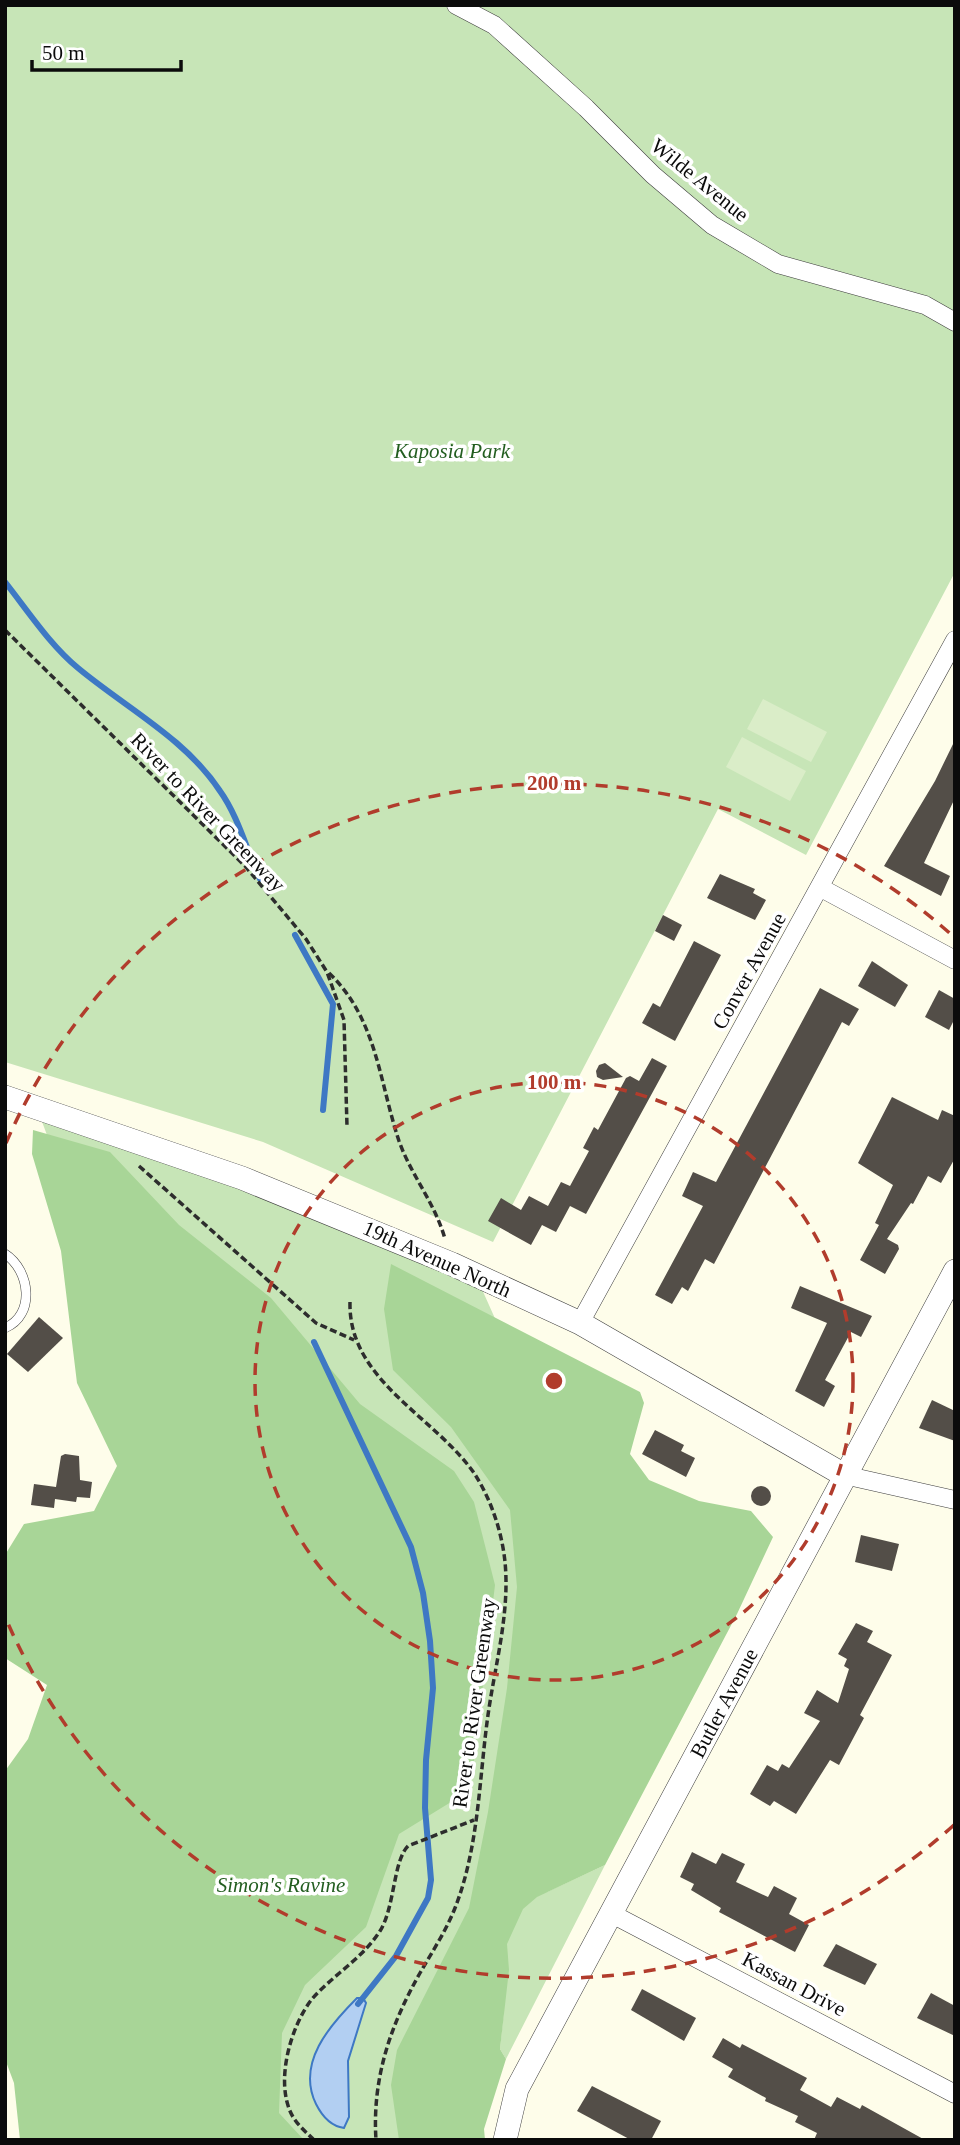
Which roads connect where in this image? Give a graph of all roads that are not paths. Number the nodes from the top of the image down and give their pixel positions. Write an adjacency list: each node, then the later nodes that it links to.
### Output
1 (456, 5): 2 (street, Wilde Avenue)
2 (955, 322)
3 (955, 640): 4 (street, Conver Avenue)
4 (821, 888): 5 (street); 9 (street, Conver Avenue)
5 (955, 960)
6 (5, 1097): 9 (street, 19th Avenue North)
7 (5, 1254): 10 (lane)
8 (955, 1270): 11 (street, Butler Avenue)
9 (580, 1324): 11 (street, 19th Avenue North)
10 (5, 1328)
11 (844, 1475): 12 (street); 13 (street, Butler Avenue)
12 (955, 1500)
13 (612, 1914): 14 (street, Kassan Drive); 15 (street, Butler Avenue)
14 (955, 2094)
15 (505, 2140)

